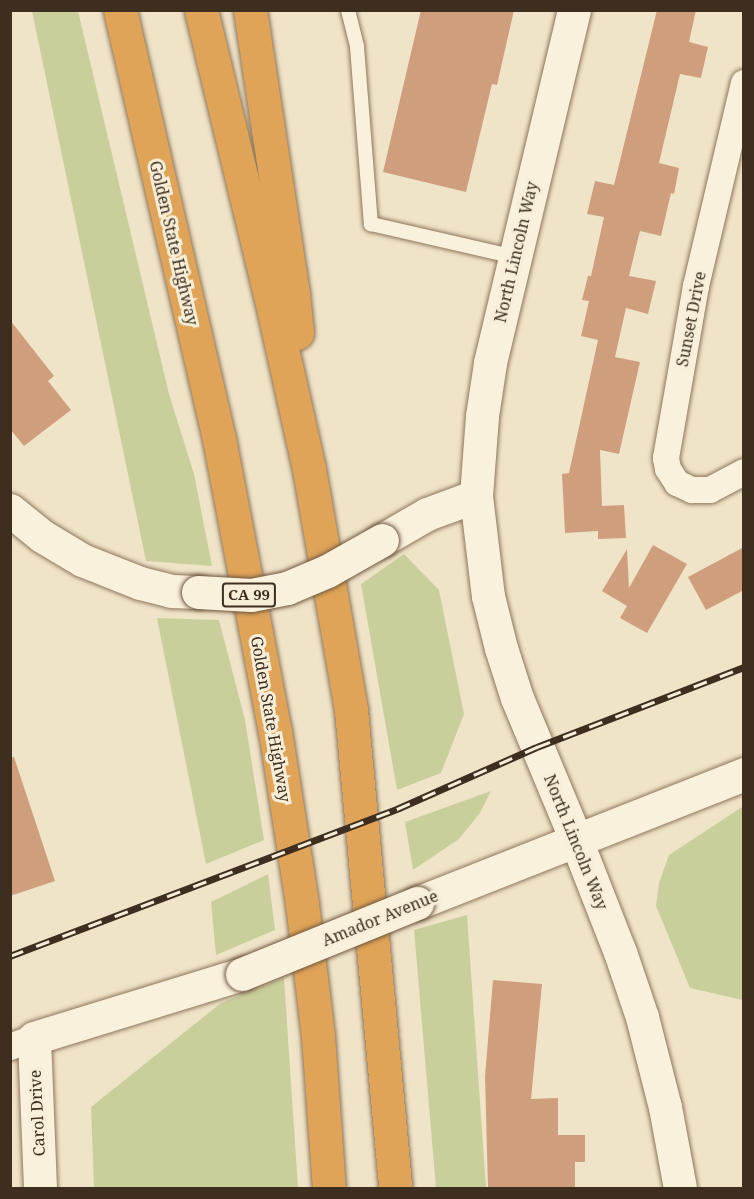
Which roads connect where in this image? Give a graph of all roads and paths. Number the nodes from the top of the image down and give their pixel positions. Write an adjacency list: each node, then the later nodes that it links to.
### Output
1 (120, 10): 16 (highway, Golden State Highway / CA 99)
2 (201, 10): 8 (highway)
3 (250, 10): 8 (highway)
4 (348, 10): 7 (lane)
5 (574, 10): 7 (street, North Lincoln Way)
6 (744, 82): 9 (street, Sunset Drive)
7 (515, 258): 10 (street, North Lincoln Way)
8 (309, 469): 17 (highway)
9 (744, 472)
10 (476, 496): 11 (street, bridge); 13 (street, North Lincoln Way)
11 (10, 510)
12 (744, 774): 13 (street, Amador Avenue)
13 (576, 840): 14 (street, Amador Avenue, bridge); 18 (street, North Lincoln Way)
14 (22, 1042): 15 (street, Carol Drive)
15 (40, 1188)
16 (329, 1188)
17 (395, 1188)
18 (680, 1188)

